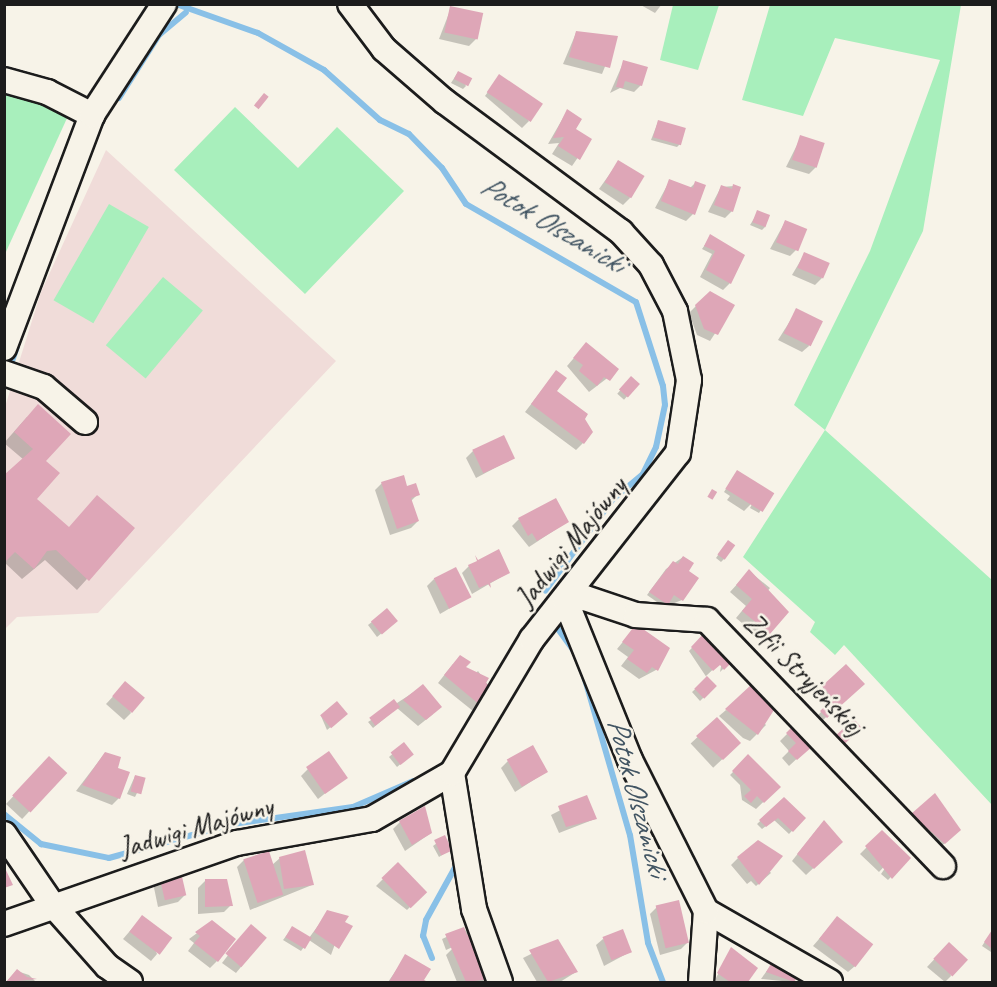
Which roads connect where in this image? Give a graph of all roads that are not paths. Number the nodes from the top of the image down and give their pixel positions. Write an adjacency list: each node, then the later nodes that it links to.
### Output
1 (356, 9): 8 (street, Jadwigi Majówny)
2 (161, 10): 4 (street)
3 (4, 80): 4 (street)
4 (92, 115): 5 (street)
5 (4, 348)
6 (4, 373): 7 (street)
7 (86, 422)
8 (564, 599): 9 (street, Jadwigi Majówny); 11 (street, Zofii Stryjeńskiej); 13 (street)
9 (452, 773): 12 (street, Jadwigi Majówny); 16 (street)
10 (4, 834): 12 (street)
11 (943, 866)
12 (51, 903): 14 (street, Jadwigi Majówny); 15 (street)
13 (706, 911): 17 (street); 18 (street)
14 (4, 924)
15 (130, 982)
16 (500, 982)
17 (701, 982)
18 (830, 982)

